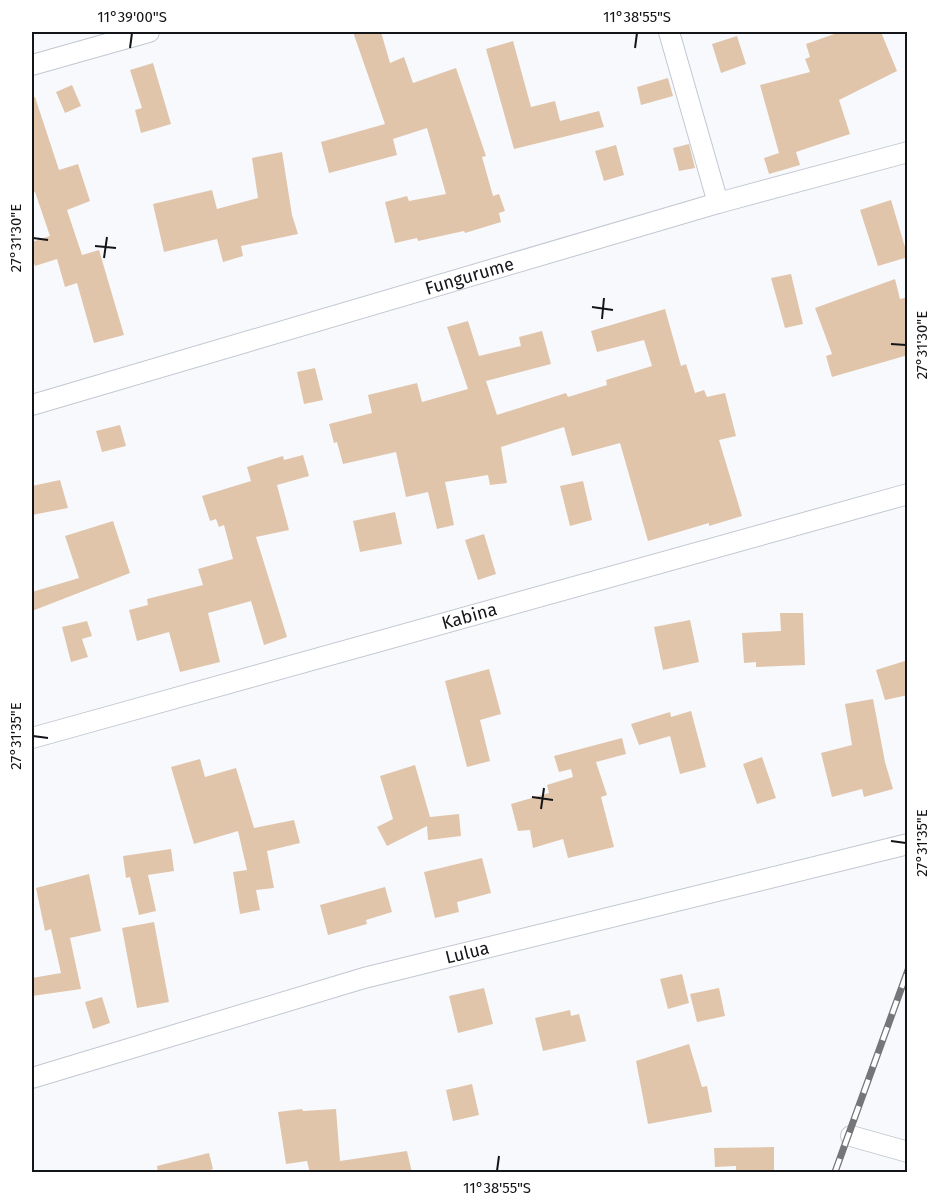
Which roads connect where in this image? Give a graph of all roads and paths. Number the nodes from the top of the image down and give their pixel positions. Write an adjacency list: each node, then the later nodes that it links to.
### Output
1 (149, 32): 3 (street)
2 (669, 32): 5 (street)
3 (32, 65)
4 (908, 152): 5 (street, Fungurume)
5 (718, 203): 6 (street, Fungurume)
6 (32, 405)
7 (908, 494): 8 (street, Kabina)
8 (32, 738)
9 (908, 844): 10 (street, Lulua)
10 (32, 1078)
11 (852, 1136): 12 (street)
12 (908, 1152)

